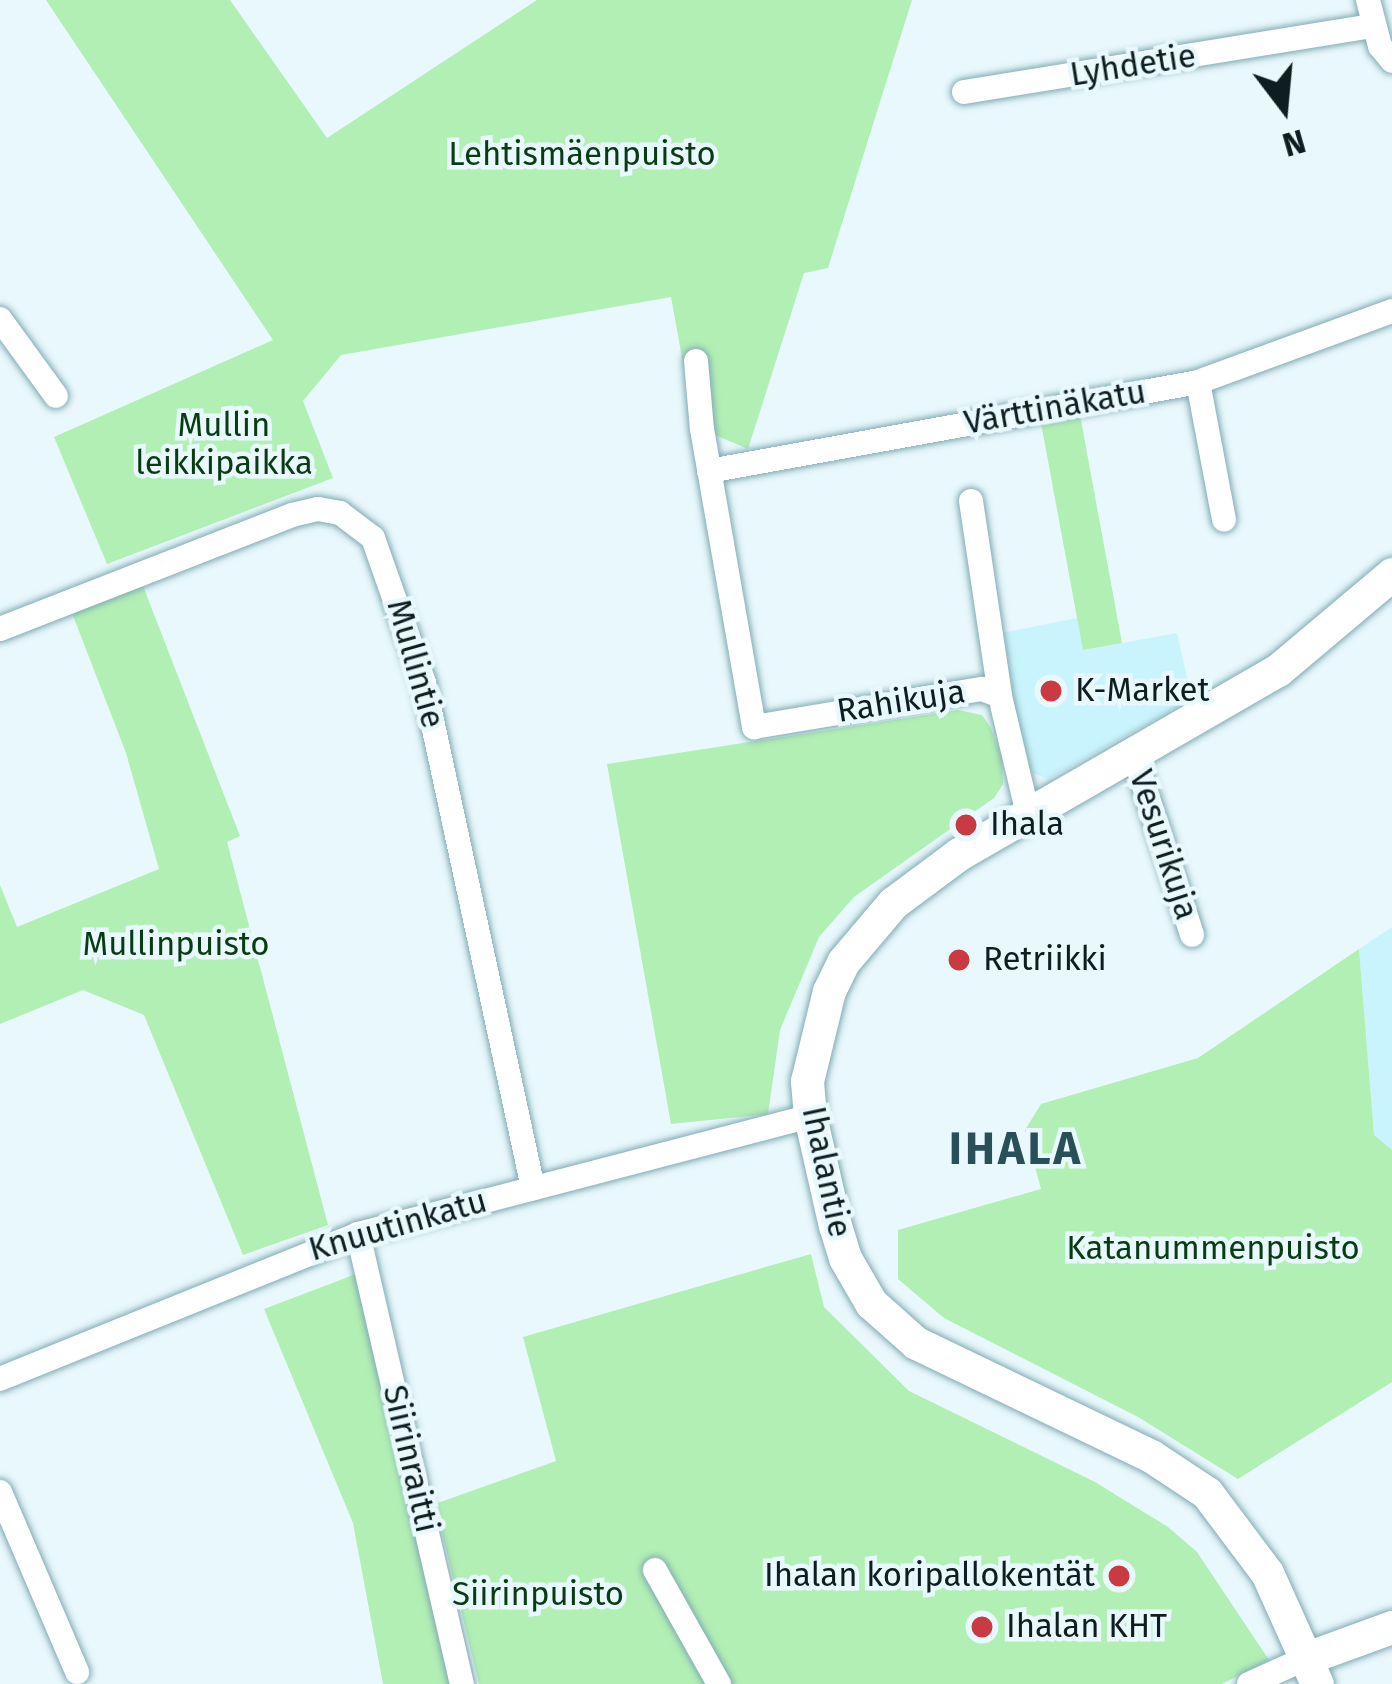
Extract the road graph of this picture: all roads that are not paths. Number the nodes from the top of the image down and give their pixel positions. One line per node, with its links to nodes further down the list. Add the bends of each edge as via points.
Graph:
1 (1368, 0): 2 (street)
2 (1373, 26): 3 (street); 4 (street, Lyhdetie)
3 (1392, 61)
4 (964, 92)
5 (1392, 311): 8 (street, Värttinäkatu)
6 (0, 320): 9 (street)
7 (696, 361): 10 (street)
8 (1198, 382): 10 (street, Värttinäkatu); 12 (street)
9 (56, 396)
10 (709, 471): 15 (street, Rahikuja, via 754,728 950,692)
11 (971, 501): 15 (street)
12 (1224, 520)
13 (1392, 574): 16 (street, Ihalantie, via 1278,670)
14 (0, 629): 20 (street, Mullintie, via 305,512 340,513 373,538 424,683)
15 (1000, 696): 17 (street, Rahikuja)
16 (1134, 755): 17 (street, Ihalantie); 18 (street, Vesurikuja)
17 (1028, 814): 19 (street, Ihalantie, via 919,882 843,962 810,1054)
18 (1192, 935)
19 (810, 1116): 20 (street, Knuutinkatu); 26 (street, Ihalantie, via 845,1258 871,1303 916,1343 1151,1456 1207,1493 1268,1573)
20 (532, 1188): 21 (street, Knuutinkatu)
21 (358, 1234): 22 (street, Knuutinkatu); 28 (street, Siirinraitti)
22 (0, 1379)
23 (0, 1492): 27 (street)
24 (655, 1570): 29 (street)
25 (1392, 1627): 26 (street)
26 (1311, 1671): 30 (street)
27 (77, 1672)
28 (461, 1684)
29 (719, 1684)
30 (1249, 1684)

